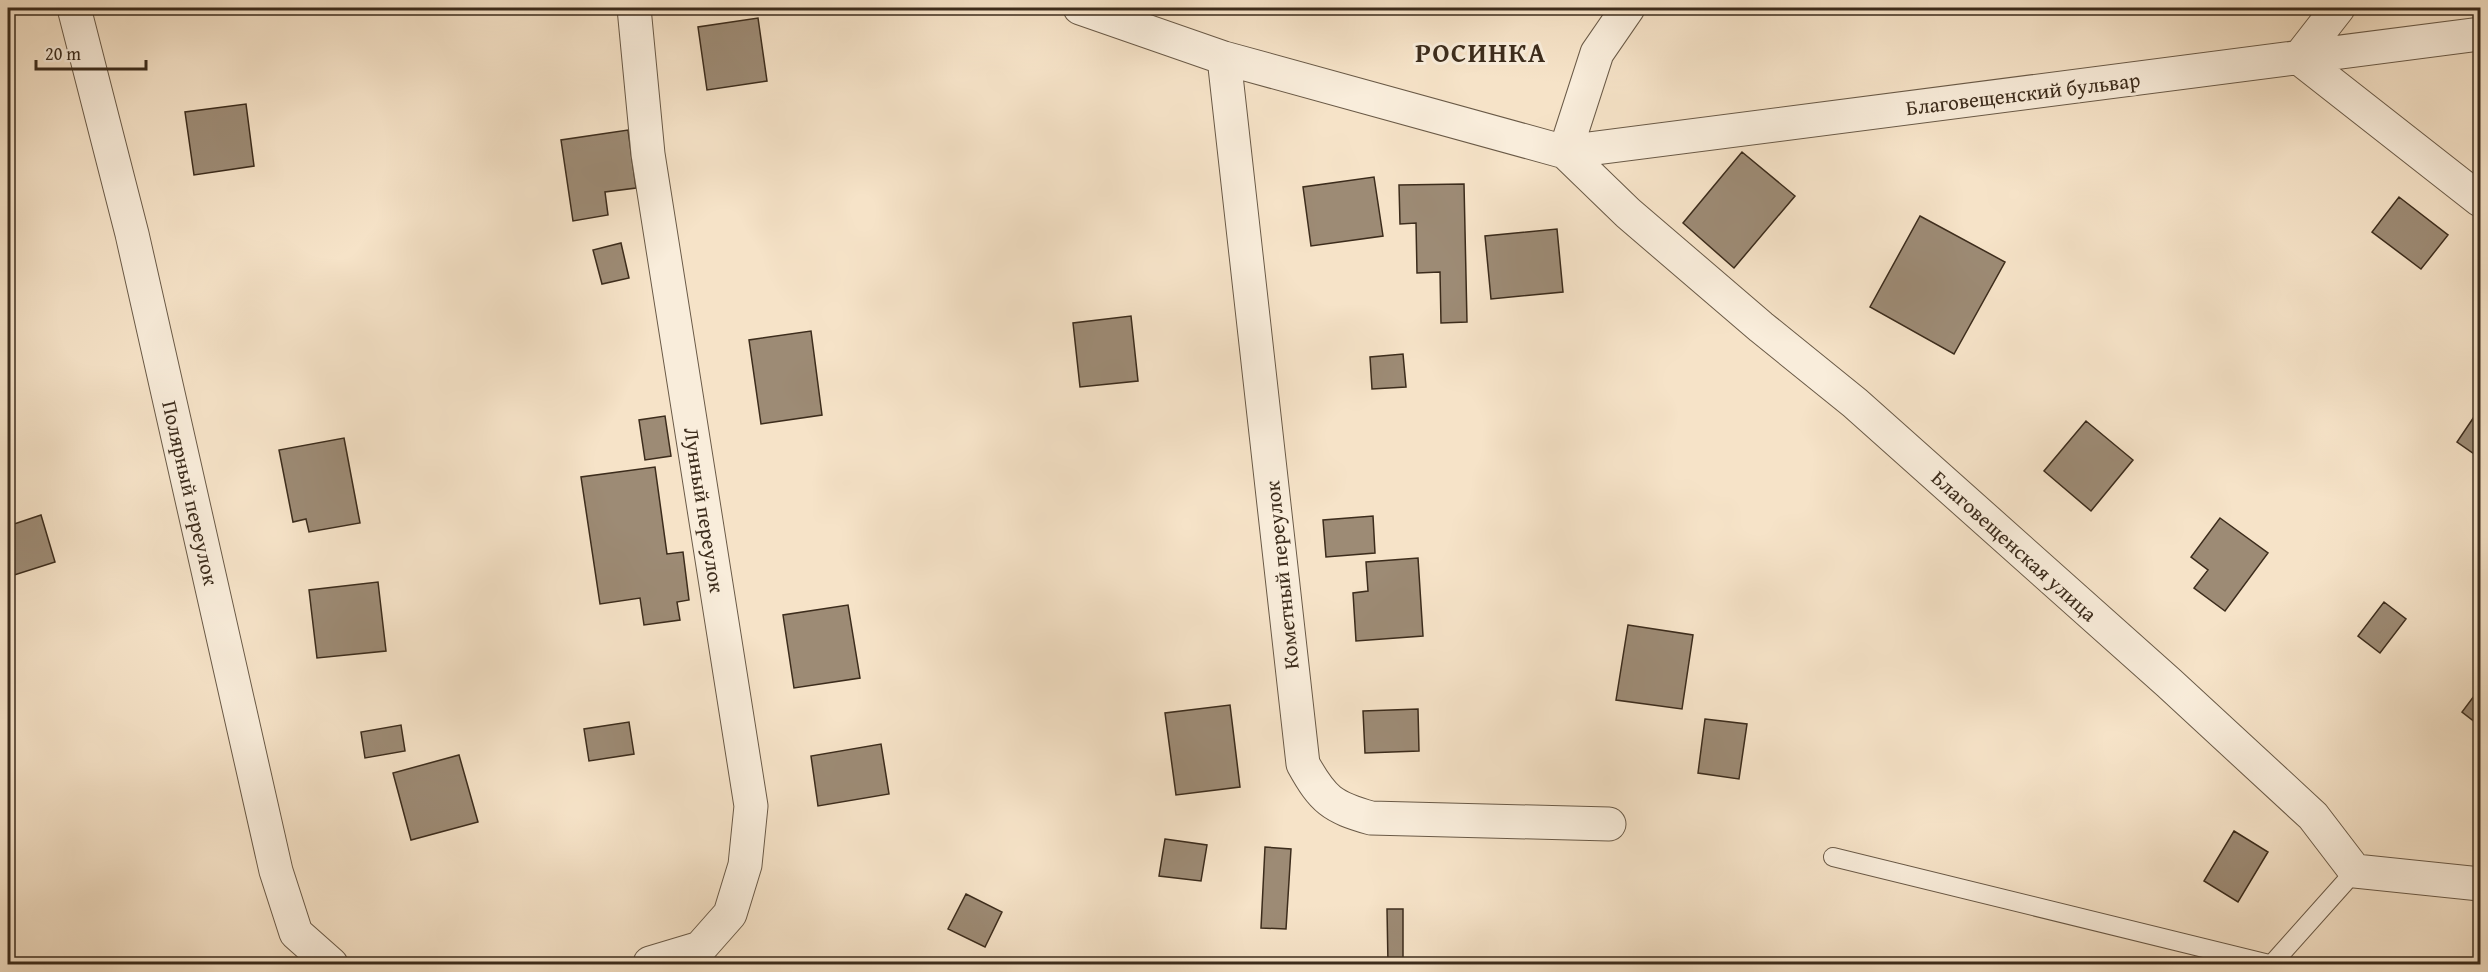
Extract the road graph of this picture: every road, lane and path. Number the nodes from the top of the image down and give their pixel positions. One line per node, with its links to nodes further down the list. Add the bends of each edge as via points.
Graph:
1 (74, 8): 15 (street, Полярный переулок, via 132,234 276,871 296,933)
2 (634, 8): 16 (street, Лунный переулок, via 648,154 751,806 745,865 730,914 700,948)
3 (1080, 8): 7 (street)
4 (1628, 8): 9 (street, via 1597,53)
5 (2338, 8): 8 (street)
6 (2481, 34): 8 (street, Благовещенский бульвар)
7 (1224, 58): 9 (street); 11 (street, Кометный переулок, via 1303,764 1317,789 1342,810 1371,818)
8 (2299, 58): 9 (street, Благовещенский бульвар); 10 (street)
9 (1565, 152): 13 (street, Благовещенская улица, via 1628,213 1855,403 2169,683 2313,816)
10 (2481, 200)
11 (1609, 824)
12 (1833, 857): 17 (lane)
13 (2355, 871): 14 (street); 17 (lane)
14 (2481, 884)
15 (331, 964)
16 (644, 964)
17 (2271, 964)

